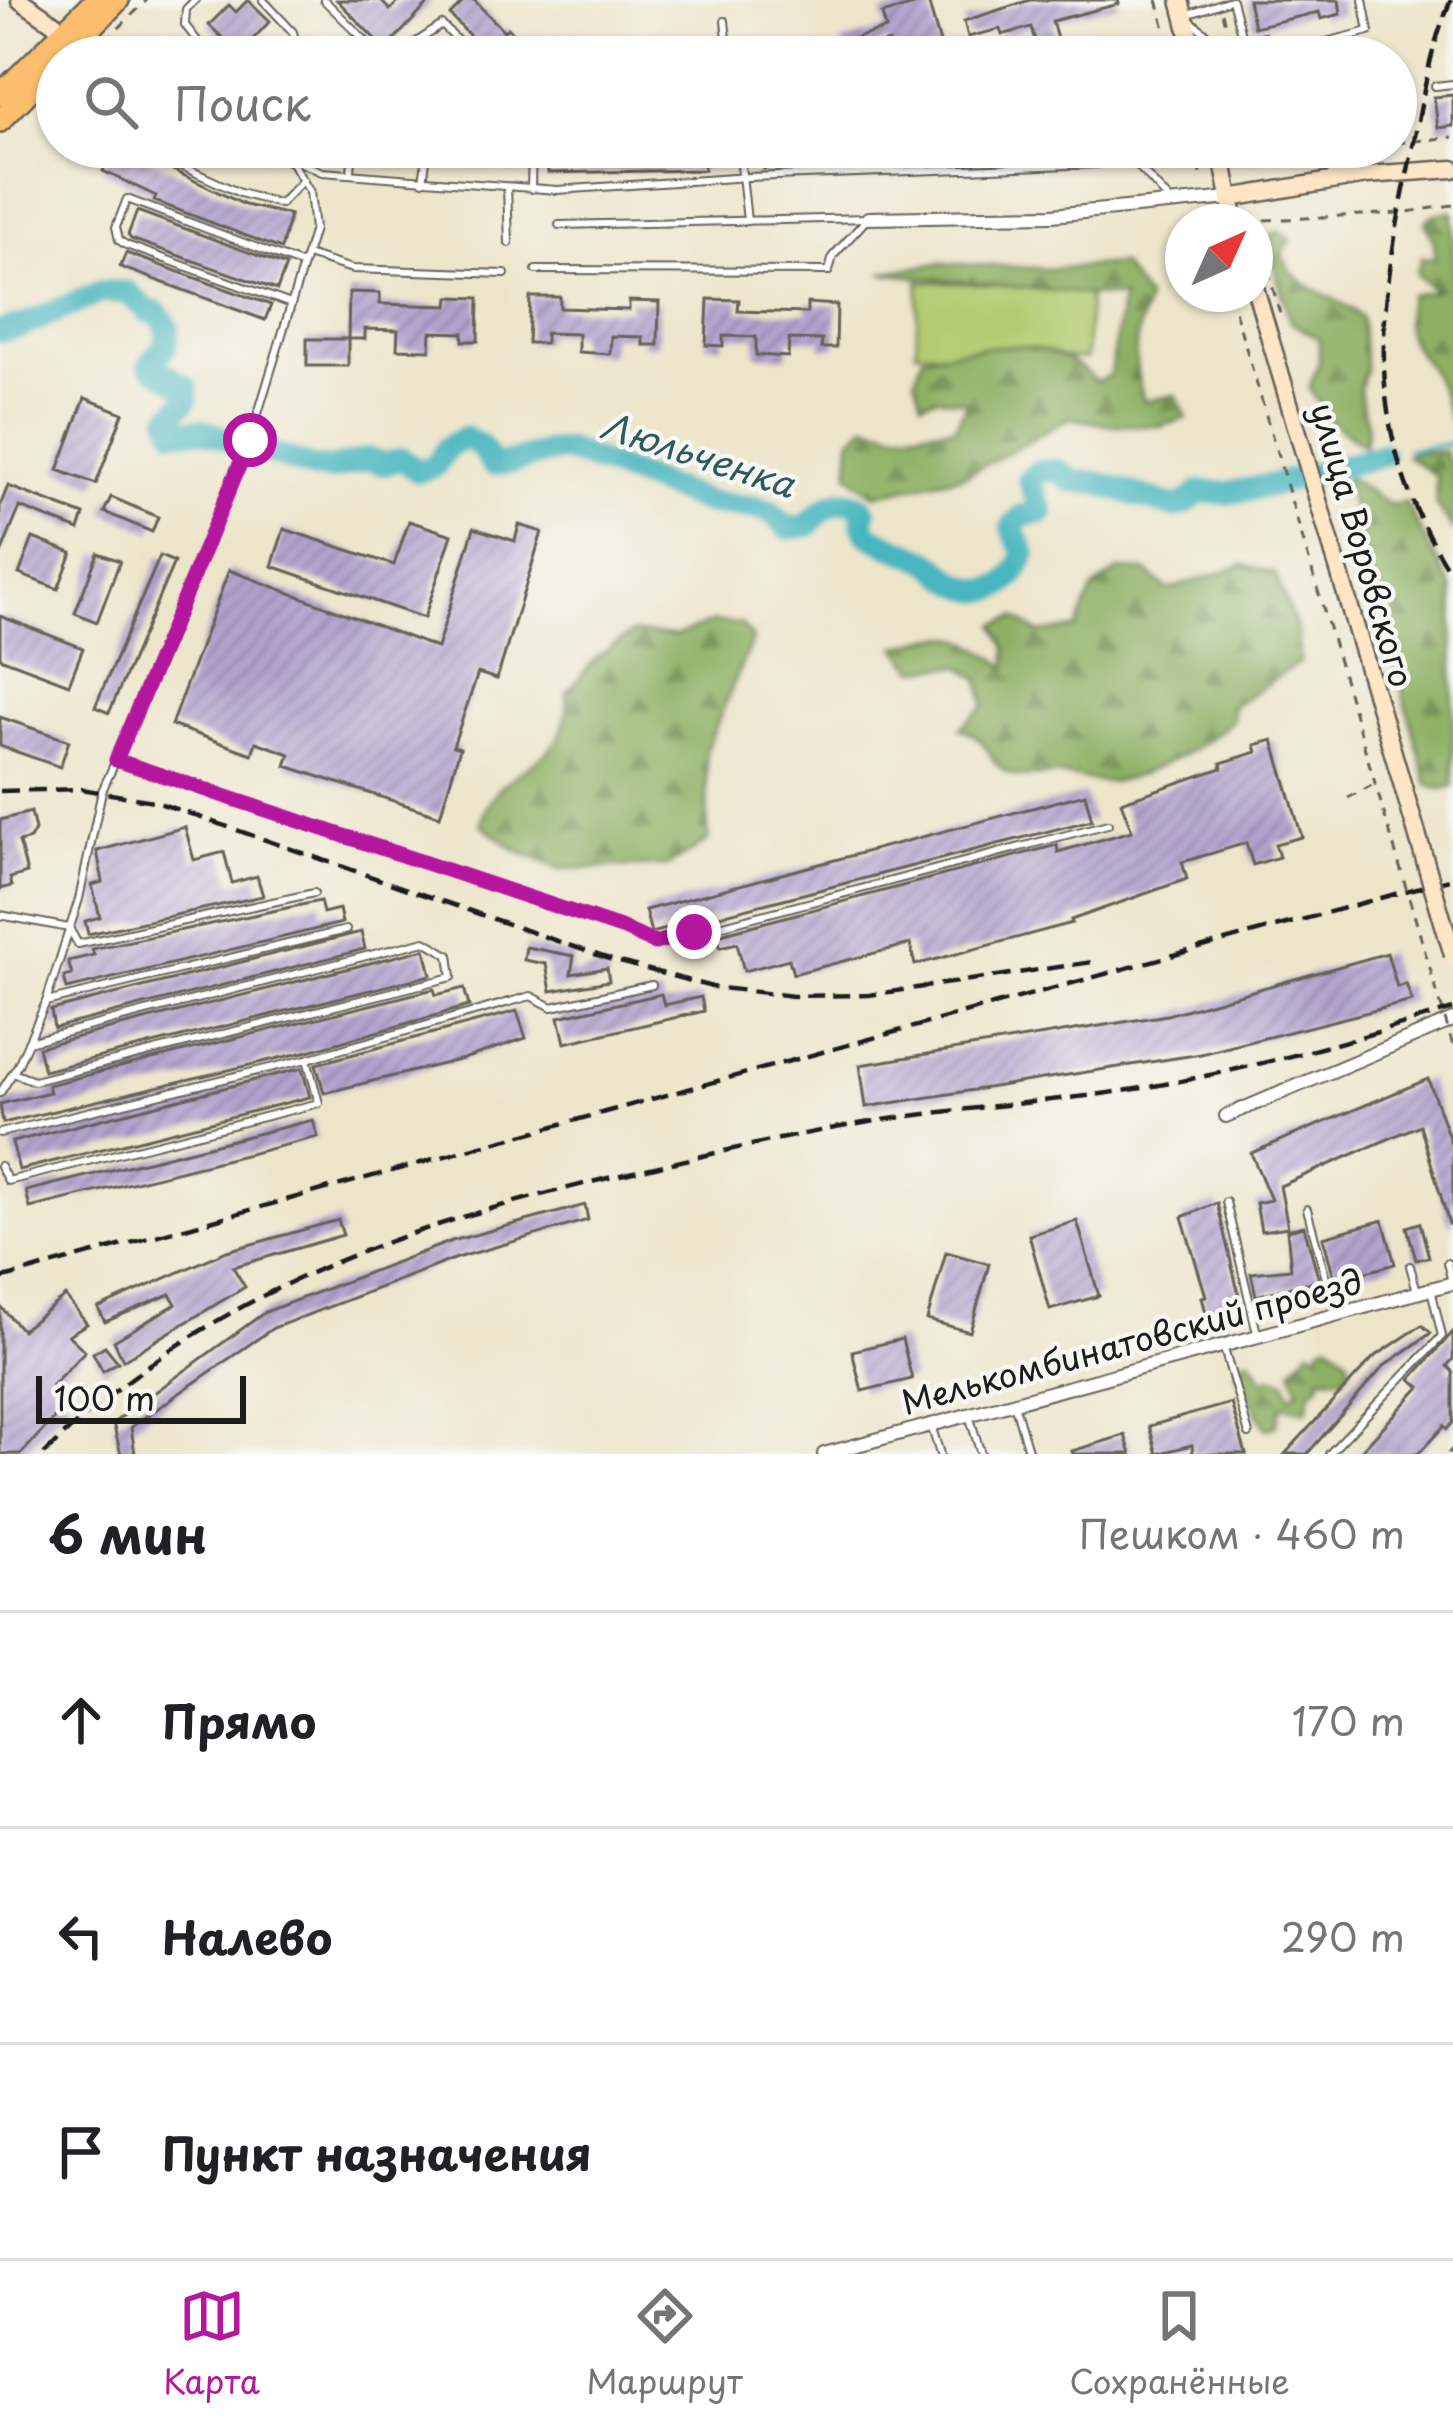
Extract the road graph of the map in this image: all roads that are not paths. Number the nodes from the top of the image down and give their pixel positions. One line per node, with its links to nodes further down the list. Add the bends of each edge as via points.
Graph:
1 (20, 0): 11 (main road)
2 (96, 0): 12 (highway)
3 (118, 0): 13 (highway)
4 (195, 0): 14 (lane, via 185,25)
5 (263, 0): 15 (lane)
6 (324, 0): 16 (lane)
7 (1231, 0): 9 (lane); 21 (lane)
8 (1363, 0): 22 (lane, via 1369,31)
9 (1182, 8): 20 (lane)
10 (724, 21): 19 (lane)
11 (54, 36)
12 (74, 36)
13 (79, 36)
14 (194, 36)
15 (293, 36)
16 (358, 36)
17 (426, 36): 18 (lane, via 442,25)
18 (453, 36)
19 (726, 36)
20 (1213, 36)
21 (1241, 36)
22 (1350, 36)
23 (36, 69): 27 (highway)
24 (36, 81): 28 (highway)
25 (1453, 84): 26 (lane)
26 (1435, 86)
27 (0, 95)
28 (0, 121)
29 (185, 168): 46 (lane, via 280,204)
30 (295, 168): 46 (lane)
31 (313, 168): 42 (lane)
32 (351, 168): 42 (lane)
33 (425, 168): 47 (lane)
34 (532, 168): 49 (lane)
35 (741, 168): 44 (lane)
36 (988, 168): 44 (lane)
37 (1140, 168): 51 (lane)
38 (1224, 168): 50 (main road)
39 (1331, 168): 45 (lane)
40 (1366, 168): 43 (lane)
41 (1453, 169): 43 (main road)
42 (351, 172): 47 (lane)
43 (1367, 175): 45 (main road)
44 (742, 177): 49 (lane); 56 (lane)
45 (1336, 179): 50 (main road)
46 (303, 180): 59 (lane, via 313,205)
47 (423, 182): 48 (lane)
48 (507, 187): 49 (lane); 58 (lane)
49 (531, 189)
50 (1230, 199): 52 (street); 53 (main road)
51 (1172, 204)
52 (1190, 204)
53 (1231, 204)
54 (1165, 207): 55 (street)
55 (868, 218): 56 (lane); 61 (lane, via 829,271)
56 (747, 221): 57 (lane)
57 (559, 225)
58 (509, 242)
59 (307, 255): 60 (lane); 62 (lane, via 352,269)
60 (303, 265): 63 (lane); 63 (lane, via 128,199 116,227 126,244)
61 (536, 270)
62 (505, 274)
63 (291, 304): 65 (lane, via 241,466)
64 (1262, 312): 71 (main road, улица Воровского, bridge)
65 (116, 760): 66 (lane, via 655,943); 69 (lane, via 101,791)
66 (1108, 824)
67 (314, 893): 69 (lane, via 78,944)
68 (0, 915): 69 (lane)
69 (70, 928): 73 (lane)
70 (346, 930): 73 (lane)
71 (1453, 956)
72 (652, 985): 76 (lane, via 552,1007 531,997)
73 (46, 1002): 75 (lane)
74 (1453, 1020): 79 (street)
75 (28, 1042): 77 (lane); 77 (lane, via 425,941 449,955 452,977 34,1081)
76 (307, 1059): 80 (lane); 81 (lane, via 319,1103 8,1181)
77 (13, 1073): 78 (lane)
78 (0, 1093)
79 (1226, 1117)
80 (0, 1133)
81 (0, 1166)
82 (1226, 1202): 89 (lane)
83 (1307, 1209): 88 (lane)
84 (1447, 1262): 86 (lane)
85 (1410, 1266): 87 (lane)
86 (1453, 1283): 87 (street, Мелькомбинатовский проезд)
87 (1424, 1291): 88 (street, Мелькомбинатовский проезд); 99 (lane, via 1442,1336)
88 (1336, 1315): 89 (street, Мелькомбинатовский проезд)
89 (1257, 1336): 90 (street, Мелькомбинатовский проезд)
90 (1223, 1346): 91 (street, Мелькомбинатовский проезд); 94 (lane)
91 (1014, 1402): 92 (street, Мелькомбинатовский проезд); 98 (lane)
92 (969, 1414): 93 (street, Мелькомбинатовский проезд); 97 (lane)
93 (931, 1425): 95 (street, Мелькомбинатовский проезд); 96 (lane)
94 (1249, 1434)
95 (824, 1454)
96 (940, 1454)
97 (982, 1454)
98 (1029, 1454)
99 (1329, 1454)

